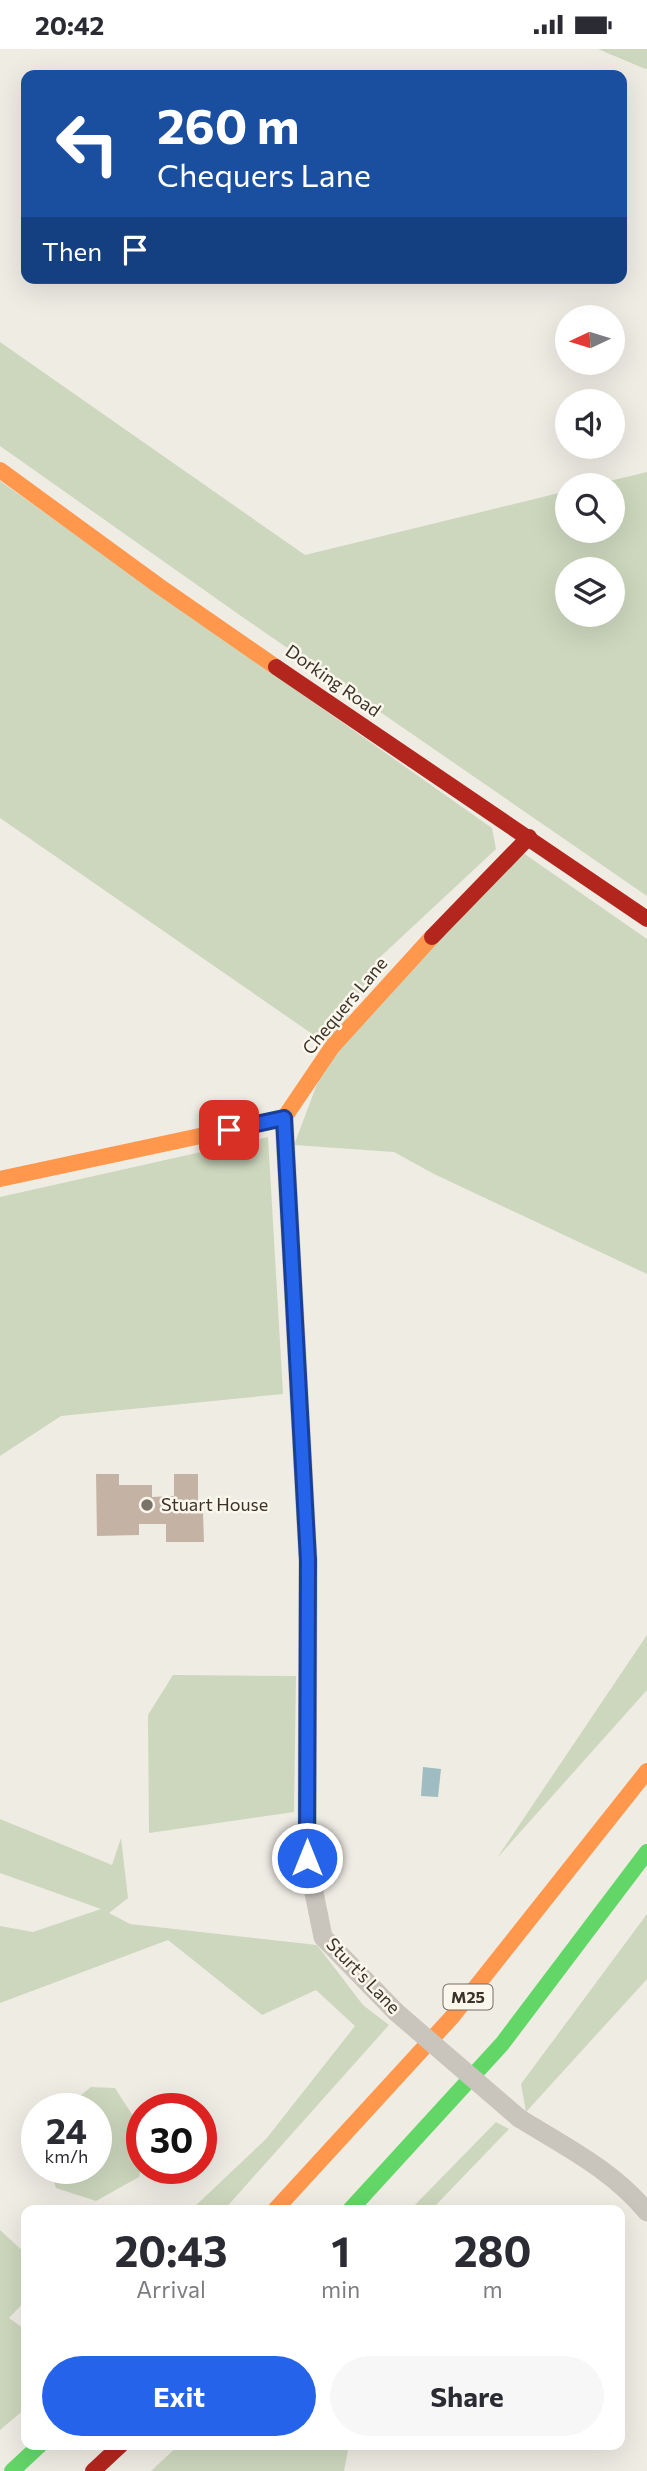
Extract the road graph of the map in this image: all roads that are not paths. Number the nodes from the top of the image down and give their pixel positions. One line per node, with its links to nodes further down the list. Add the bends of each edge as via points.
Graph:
1 (0, 470): 2 (main road, Dorking Road, via 138,570)
2 (529, 837): 3 (main road, Dorking Road); 4 (main road, Chequers Lane, via 332,1047)
3 (647, 919)
4 (284, 1118): 5 (main road); 10 (street, Sturt's Lane, bridge, via 308,1560 307,1858 323,1937 396,2012 519,2118 594,2163)
5 (0, 1179)
6 (647, 1771): 8 (main road, M25, via 452,2017)
7 (647, 1852): 9 (main road, via 502,2044)
8 (280, 2205)
9 (355, 2205)
10 (647, 2212)
11 (35, 2450): 13 (main road)
12 (116, 2450): 14 (main road)
13 (12, 2471)
14 (93, 2471)

